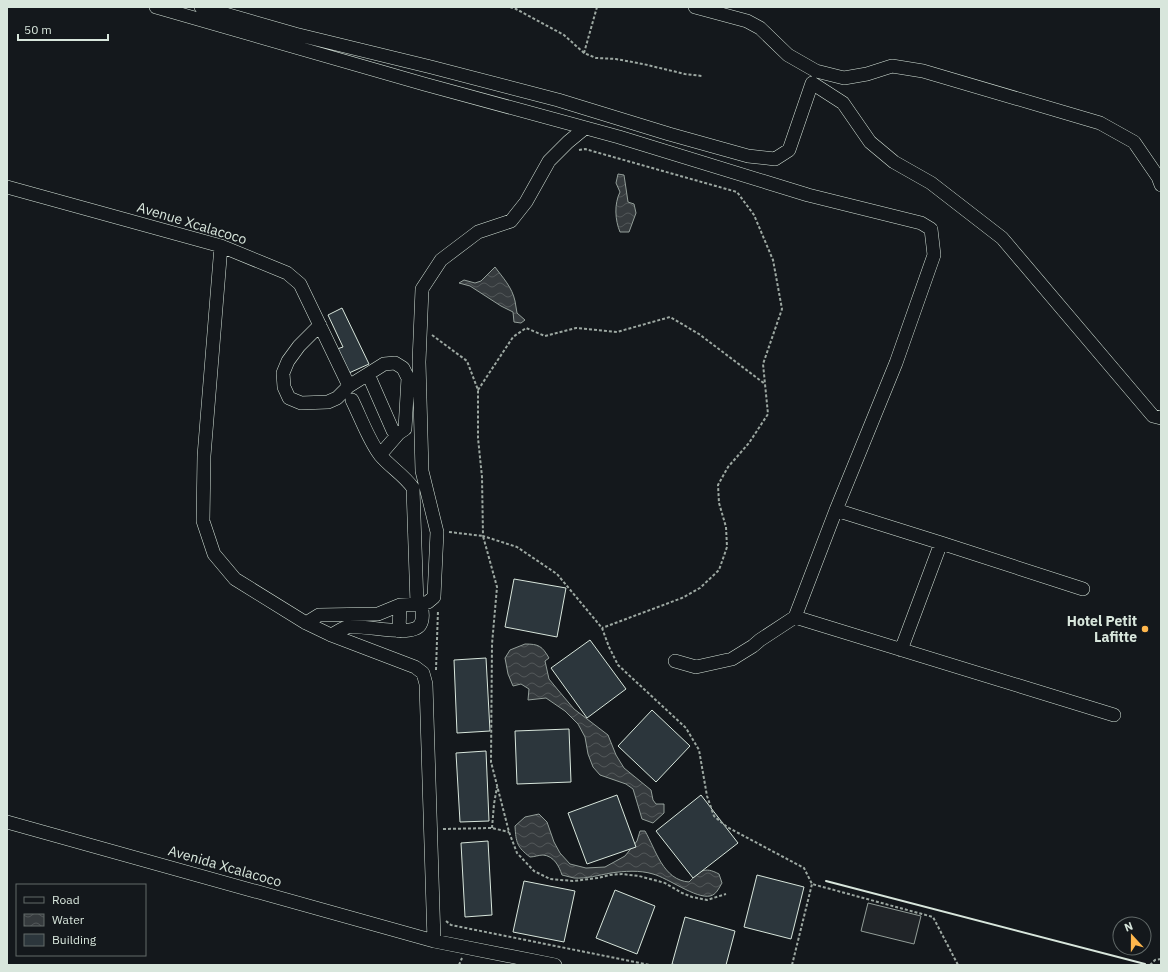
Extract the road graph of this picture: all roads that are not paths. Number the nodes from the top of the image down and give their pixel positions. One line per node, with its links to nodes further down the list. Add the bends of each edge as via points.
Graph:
1 (156, 7): 5 (street)
2 (201, 7): 4 (street, via 296,34 558,100 748,156 776,159 789,150)
3 (695, 7): 4 (street, via 747,21 760,28)
4 (814, 77): 6 (street, via 844,78 892,66 923,71 1100,123 1134,142); 13 (street, via 844,103 870,142 894,162 931,183 1002,238 1154,416)
5 (585, 128): 16 (street, via 808,195 921,223 931,229 934,255 896,363); 19 (street, via 549,161 526,202 511,221 478,232 441,260 422,289 419,362 422,470 437,532 434,597)
6 (1161, 185)
7 (7, 187): 8 (street, Avenue Xcalacoco)
8 (221, 246): 9 (street, Avenue Xcalacoco, via 287,273 300,284); 22 (street, via 204,456 203,521 214,554 235,579)
9 (320, 325): 11 (street, Avenue Xcalacoco); 11 (street, via 288,361 283,373 284,387 289,398 301,403 328,402 337,398)
10 (368, 374): 11 (street); 14 (street, via 393,431); 14 (street, via 384,364 395,363 403,368 408,378 405,429)
11 (349, 386)
12 (352, 400): 15 (street)
13 (1161, 418)
14 (399, 433): 15 (street)
15 (380, 455): 19 (street, via 408,480 413,488)
16 (836, 510): 17 (street); 21 (street)
17 (941, 543): 18 (street); 25 (street)
18 (1083, 589)
19 (419, 604): 20 (street); 23 (street, via 422,619 420,626 414,630)
20 (400, 605): 22 (street, via 378,614 319,615); 23 (street)
21 (795, 617): 25 (street); 26 (street, via 732,659 696,667)
22 (306, 622): 24 (street)
23 (399, 631): 24 (street, via 347,627)
24 (331, 635): 29 (street, via 415,667 423,673 426,684)
25 (901, 650): 27 (street)
26 (675, 661)
27 (1114, 715)
28 (7, 822): 29 (street, Avenida Xcalacoco)
29 (434, 941): 30 (street, Avenida Xcalacoco)
30 (555, 965)

